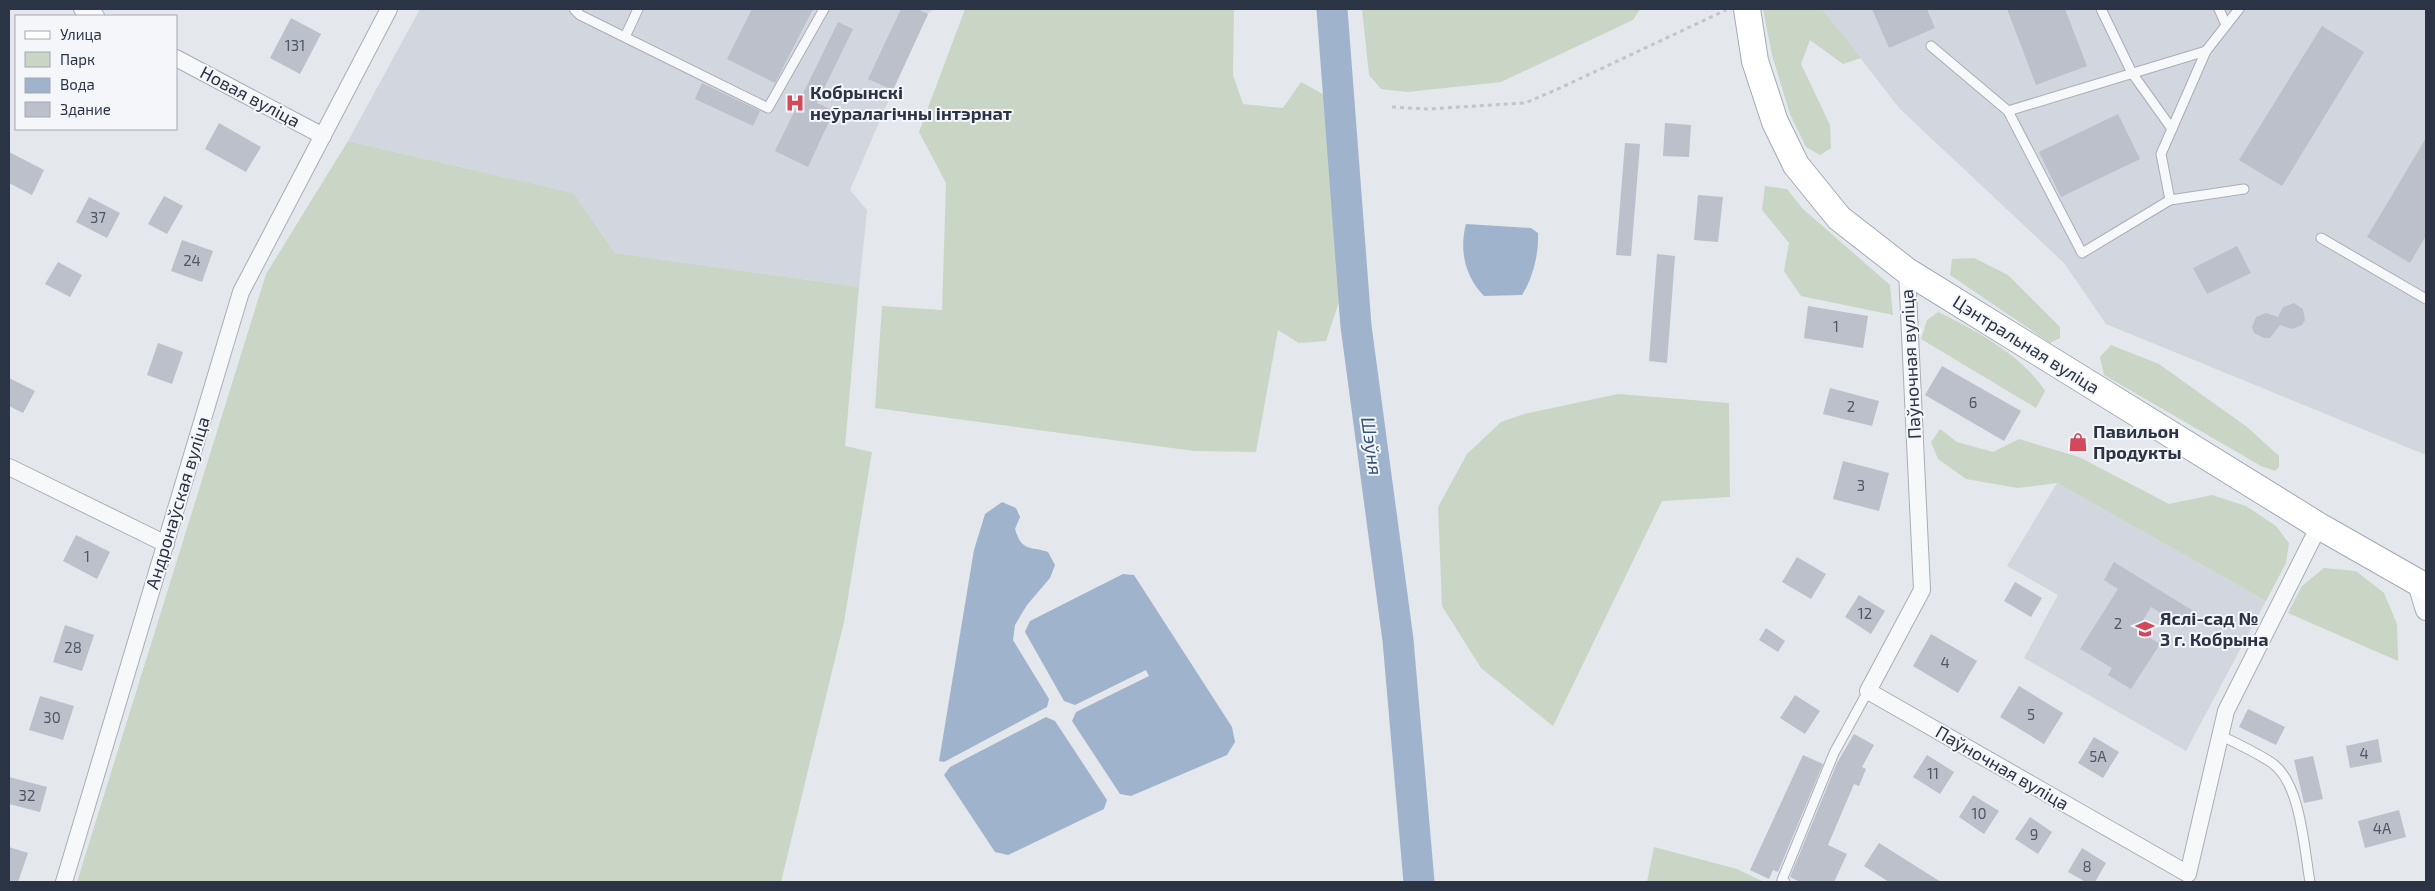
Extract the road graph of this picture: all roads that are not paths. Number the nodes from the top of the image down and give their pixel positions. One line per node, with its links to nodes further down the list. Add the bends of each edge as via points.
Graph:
1 (82, 9): 10 (street)
2 (389, 9): 19 (street)
3 (574, 9): 12 (lane)
4 (638, 9): 12 (lane)
5 (824, 9): 12 (lane, via 768,108)
6 (1747, 9): 23 (main road, Цэнтральная вуліца, via 1755,61 1775,122 1796,165 1839,218)
7 (2101, 9): 16 (lane)
8 (2218, 9): 11 (lane)
9 (2239, 9): 11 (lane)
10 (94, 15)
11 (2226, 26): 14 (lane)
12 (624, 37)
13 (1931, 46): 17 (lane)
14 (2206, 51): 16 (lane); 18 (lane)
15 (178, 59): 19 (street, Новая вуліца)
16 (2132, 73): 17 (lane); 18 (lane)
17 (2008, 110): 21 (lane, via 2082,253)
18 (2172, 129): 21 (lane, via 2161,154)
19 (324, 136): 27 (street, Андронаўская вуліца, via 241,292)
20 (2244, 189): 21 (lane)
21 (2170, 200)
22 (2321, 238): 24 (lane)
23 (1907, 271): 26 (main road, Цэнтральная вуліца); 30 (street, Паўночная вуліца, via 1922,590)
24 (2426, 299)
25 (9, 467): 27 (street)
26 (2319, 526): 28 (main road, Цэнтральная вуліца); 31 (street, Паўночная вуліца, via 2226,712)
27 (166, 544): 32 (street, Андронаўская вуліца)
28 (2422, 586): 29 (street, Цэнтральная вуліца)
29 (2426, 610)
30 (1868, 691): 31 (street, Паўночная вуліца, via 2188,874); 33 (lane, via 1834,753 1782,880)
31 (2220, 736): 34 (lane, via 2273,764 2288,780 2298,813)
32 (64, 882)
33 (1785, 882)
34 (2310, 882)

